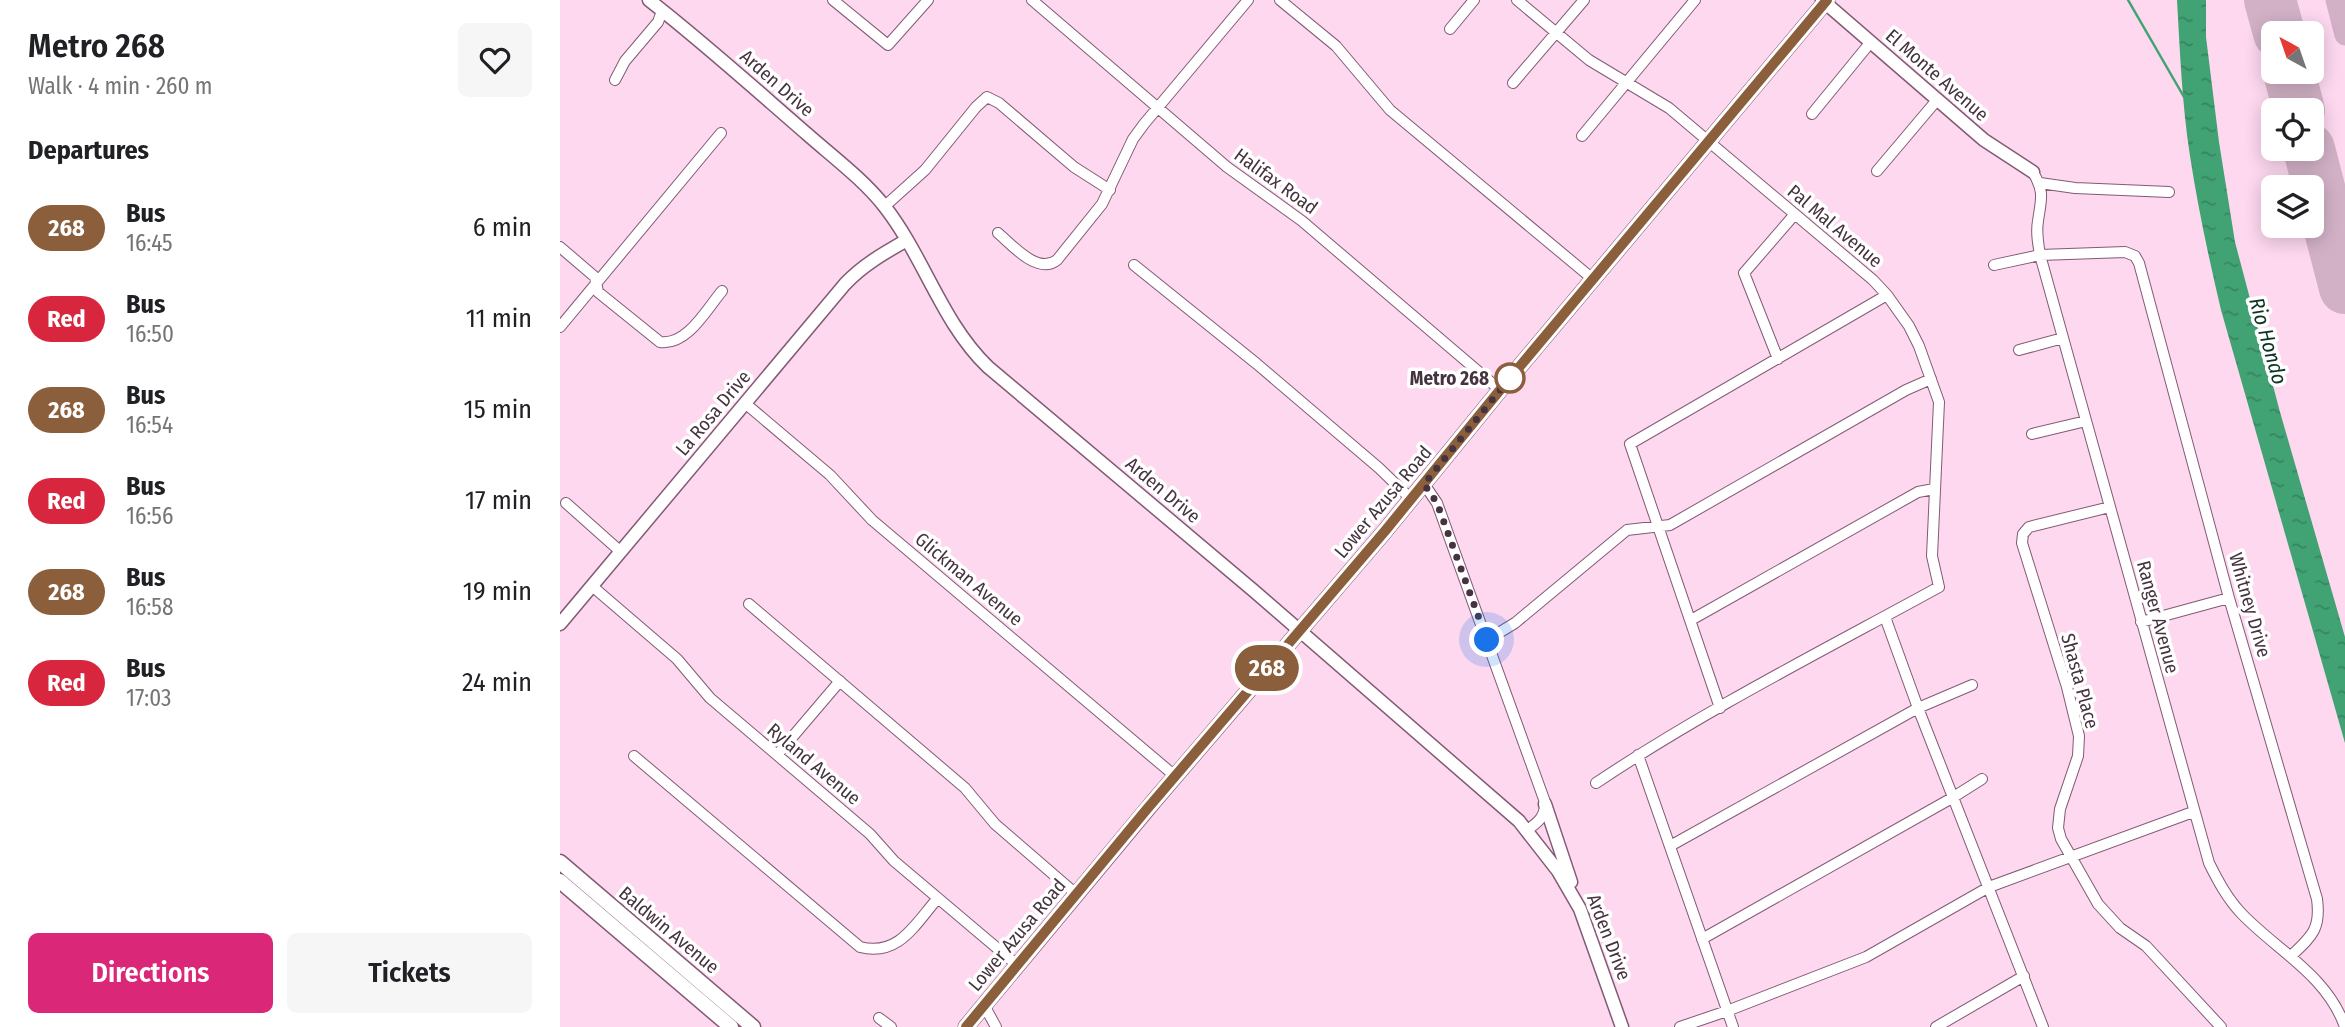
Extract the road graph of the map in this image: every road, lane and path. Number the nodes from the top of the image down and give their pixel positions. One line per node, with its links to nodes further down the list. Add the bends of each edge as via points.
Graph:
1 (649, 0): 12 (street, Arden Drive)
2 (834, 0): 3 (street, via 888,45)
3 (928, 0)
4 (1032, 0): 20 (street, Halifax Road)
5 (1248, 0): 20 (street)
6 (1280, 0): 37 (street, via 1336,46 1390,110)
7 (1474, 0): 13 (street)
8 (1517, 0): 14 (street, Pal Mal Avenue)
9 (1584, 0): 14 (street)
10 (1695, 0): 17 (street)
11 (1825, 1): 15 (street, El Monte Avenue); 24 (main road, Lower Azusa Road)
12 (664, 5): 16 (street, via 658,22); 29 (street, Arden Drive)
13 (1450, 29)
14 (1556, 34): 17 (street, Pal Mal Avenue); 18 (street)
15 (1870, 43): 19 (street, El Monte Avenue); 21 (street)
16 (615, 80)
17 (1626, 82): 23 (street); 24 (street, Pal Mal Avenue, via 1669,108)
18 (1513, 83)
19 (1937, 100): 25 (street); 26 (street, El Monte Avenue)
20 (1157, 108): 27 (street, via 1133,139); 46 (street, Halifax Road, via 1227,167 1303,221)
21 (1812, 114)
22 (721, 132): 38 (street)
23 (1582, 136)
24 (1710, 142): 30 (street, Pal Mal Avenue); 37 (main road, Lower Azusa Road)
25 (1877, 171)
26 (2036, 178): 28 (street, El Monte Avenue, via 2076,188); 34 (street, Ranger Avenue, via 2043,194 2037,235)
27 (1110, 190): 29 (street, via 1074,167 988,97 925,170); 31 (street, via 1050,265 1031,260)
28 (2169, 192)
29 (885, 206): 32 (street, Arden Drive)
30 (1795, 214): 40 (street, Pal Mal Avenue); 44 (street, via 1744,273)
31 (998, 233)
32 (907, 240): 47 (street, La Rosa Drive, via 858,271); 64 (street, Arden Drive, via 963,339 981,360)
33 (560, 247): 38 (street, via 595,277)
34 (2040, 255): 36 (street); 42 (street, Ranger Avenue); 58 (street, Whitney Drive, via 2125,252 2136,256)
35 (1134, 265): 52 (street)
36 (1994, 265)
37 (1594, 280): 46 (main road, Lower Azusa Road)
38 (597, 284): 39 (street, via 598,292 652,338 668,343 679,340); 41 (street)
39 (722, 291)
40 (1887, 295): 44 (street); 45 (street, Pal Mal Avenue, via 1909,326)
41 (560, 327)
42 (2063, 338): 43 (street); 48 (street, Ranger Avenue)
43 (2019, 350)
44 (1778, 359): 55 (street, via 1630,444)
45 (1931, 379): 51 (street, Pal Mal Avenue, via 1939,402); 55 (street, via 1670,525)
46 (1500, 390): 50 (main road, Lower Azusa Road)
47 (746, 404): 56 (street, La Rosa Drive); 73 (street, Glickman Avenue, via 830,475 872,520)
48 (2086, 421): 49 (street); 54 (street, Ranger Avenue)
49 (2032, 435)
50 (1424, 484): 52 (main road, Lower Azusa Road); 65 (street, via 1437,503)
51 (1934, 489): 60 (street, Pal Mal Avenue, via 1932,556 1939,587); 61 (street, via 1918,492)
52 (1411, 499): 64 (main road, Lower Azusa Road)
53 (566, 503): 56 (street)
54 (2110, 507): 62 (street, Ranger Avenue); 81 (street, Shasta Place, via 2029,527 2022,542 2079,736 2078,757 2058,828)
55 (1658, 526): 61 (street); 65 (street, via 1627,530 1515,623)
56 (621, 552): 57 (street, La Rosa Drive)
57 (593, 586): 63 (street, La Rosa Drive); 71 (street, Ryland Avenue)
58 (2230, 598): 62 (street); 90 (street, Whitney Drive, via 2317,899 2317,927)
59 (749, 604): 66 (street)
60 (1885, 617): 68 (street); 69 (street)
61 (1691, 620): 68 (street)
62 (2141, 622): 78 (street, Ranger Avenue)
63 (560, 624)
64 (1298, 632): 73 (main road, Lower Azusa Road); 79 (street, Arden Drive)
65 (1487, 640): 77 (street)
66 (840, 681): 71 (street); 85 (street, via 965,788 995,824)
67 (1972, 685): 69 (street)
68 (1720, 708): 72 (street)
69 (1918, 708): 76 (street); 80 (street)
70 (634, 755): 86 (street, via 860,947 886,949 899,942)
71 (777, 755): 86 (street, Ryland Avenue)
72 (1638, 755): 75 (street); 80 (street)
73 (1175, 776): 85 (main road, Lower Azusa Road)
74 (1982, 779): 76 (street)
75 (1596, 783)
76 (1952, 798): 84 (street); 88 (street)
77 (1545, 804): 79 (street, via 1542,819); 87 (street)
78 (2193, 812): 81 (street); 90 (street, Ranger Avenue, via 2209,863 2228,898)
79 (1526, 831): 87 (street, Arden Drive, via 1558,871)
80 (1670, 846): 88 (street)
81 (2070, 856): 84 (street); 106 (street, Shasta Place, via 2098,904 2120,928 2146,946)
82 (560, 862): 89 (main road, Baldwin Avenue)
83 (560, 881): 89 (main road, Baldwin Avenue)
84 (1989, 887): 92 (street); 94 (street, via 1866,957)
85 (1076, 894): 91 (main road, Lower Azusa Road)
86 (938, 898): 91 (street, Ryland Avenue)
87 (1580, 909): 101 (street, Arden Drive)
88 (1702, 939): 94 (street)
89 (656, 953): 96 (main road, Baldwin Avenue); 97 (main road, Baldwin Avenue)
90 (2291, 956): 107 (street, Ranger Avenue, via 2331,1000)
91 (1017, 965): 93 (main road, Lower Azusa Road)
92 (2024, 976): 104 (street); 105 (street)
93 (985, 1004): 99 (main road, Lower Azusa Road); 100 (street)
94 (1727, 1011): 102 (street); 103 (street)
95 (879, 1018): 98 (street)
96 (731, 1027)
97 (754, 1027)
98 (891, 1027)
99 (966, 1027)
100 (996, 1027)
101 (1622, 1027)
102 (1680, 1027)
103 (1734, 1027)
104 (1936, 1027)
105 (2043, 1027)
106 (2221, 1027)
107 (2345, 1027)

